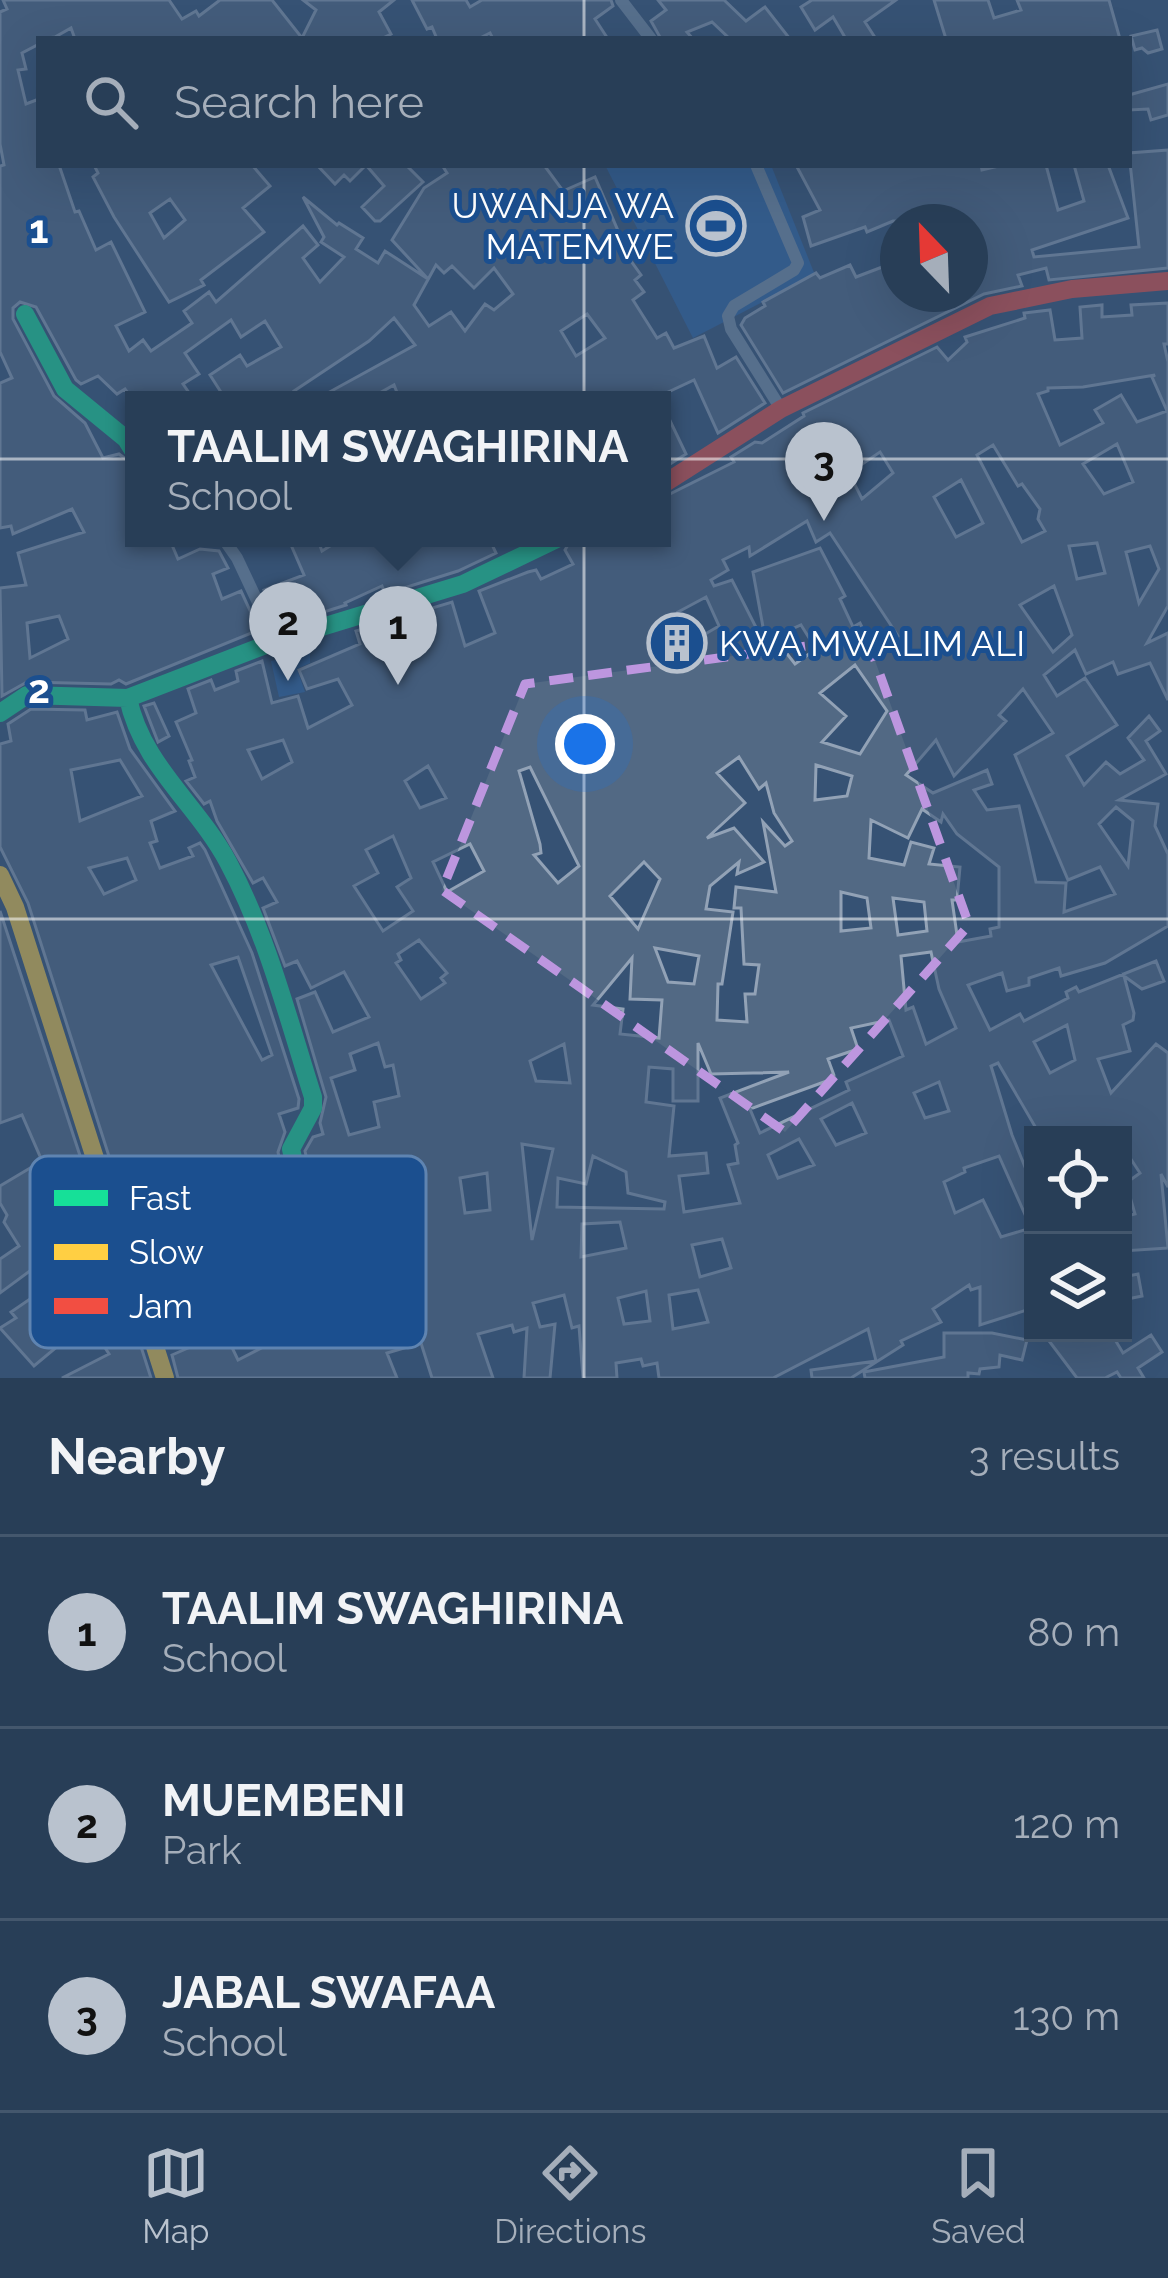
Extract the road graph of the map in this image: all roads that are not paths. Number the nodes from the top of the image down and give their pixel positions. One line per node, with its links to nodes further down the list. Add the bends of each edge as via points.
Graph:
1 (621, 0): 2 (street)
2 (649, 36)
3 (757, 168): 6 (street, via 799,263 728,316)
4 (1168, 281): 6 (street, via 990,306)
5 (25, 314): 7 (street, via 65,389)
6 (781, 409): 8 (street)
7 (125, 439)
8 (671, 479)
9 (228, 547): 11 (street)
10 (540, 547): 11 (street, via 463,584)
11 (276, 641): 12 (street)
12 (128, 698): 13 (street, via 26,695); 16 (street, via 146,747 229,864 278,985 314,1108)
13 (0, 713)
14 (0, 875): 15 (street)
15 (94, 1156)
16 (293, 1156)
17 (155, 1348): 18 (street)
18 (165, 1378)

